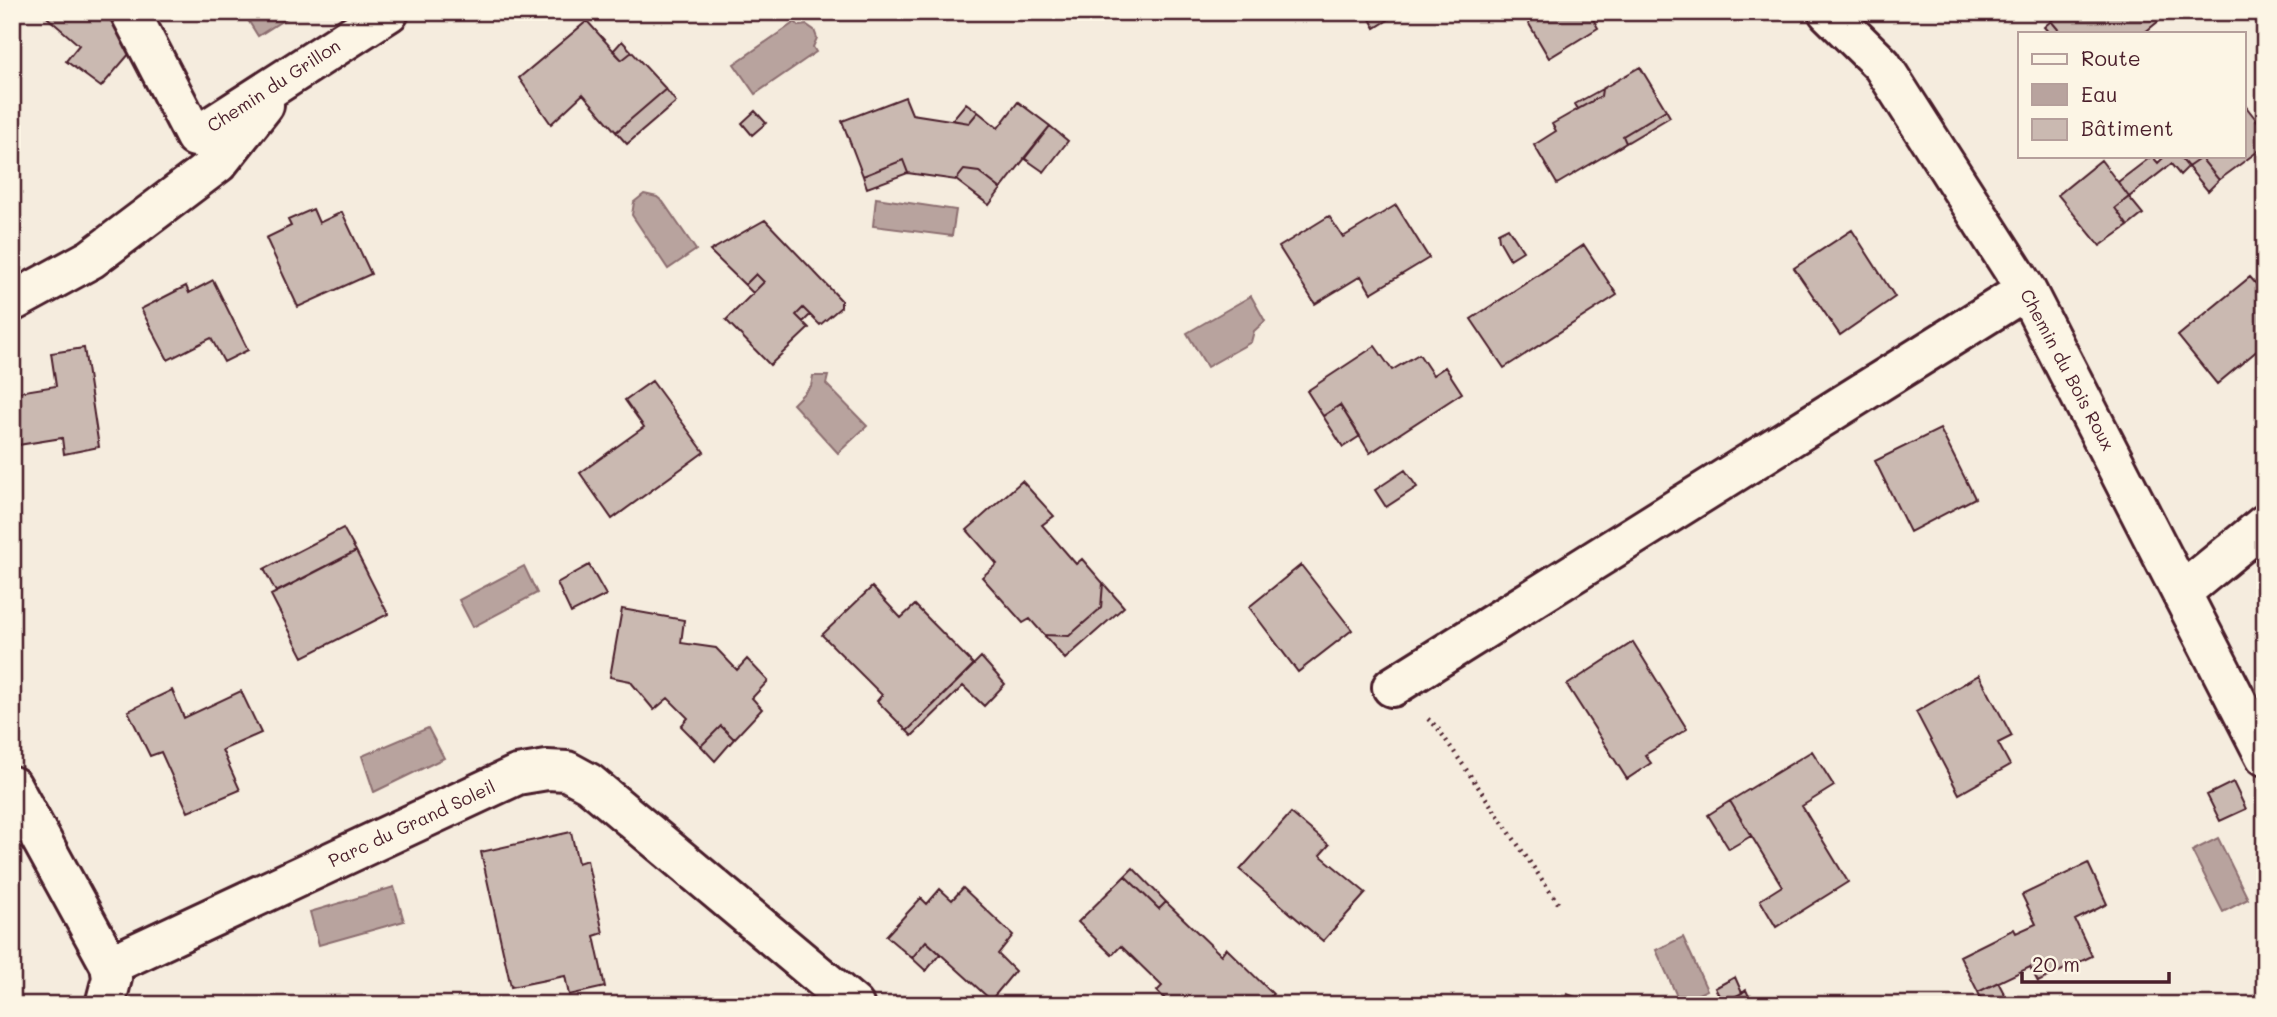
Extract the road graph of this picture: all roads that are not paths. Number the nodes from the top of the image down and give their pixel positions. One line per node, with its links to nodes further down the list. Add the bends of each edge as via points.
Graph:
1 (130, 12): 4 (street, Chemin du Grillon, via 195,136)
2 (389, 12): 4 (street, Chemin du Grillon)
3 (1828, 12): 5 (street, Chemin du Bois Roux, via 1882,65)
4 (283, 80): 6 (street, via 218,163 91,259)
5 (2026, 290): 8 (street, Chemin du Bois Roux); 9 (street)
6 (12, 302)
7 (2265, 524): 8 (street)
8 (2182, 592): 10 (street, Chemin du Bois Roux)
9 (1392, 687)
10 (2265, 756)
11 (12, 786): 12 (street)
12 (110, 965): 13 (street, via 112,978); 14 (street, Parc du Grand Soleil, via 517,775 567,771 589,783)
13 (105, 1005)
14 (854, 1005)

